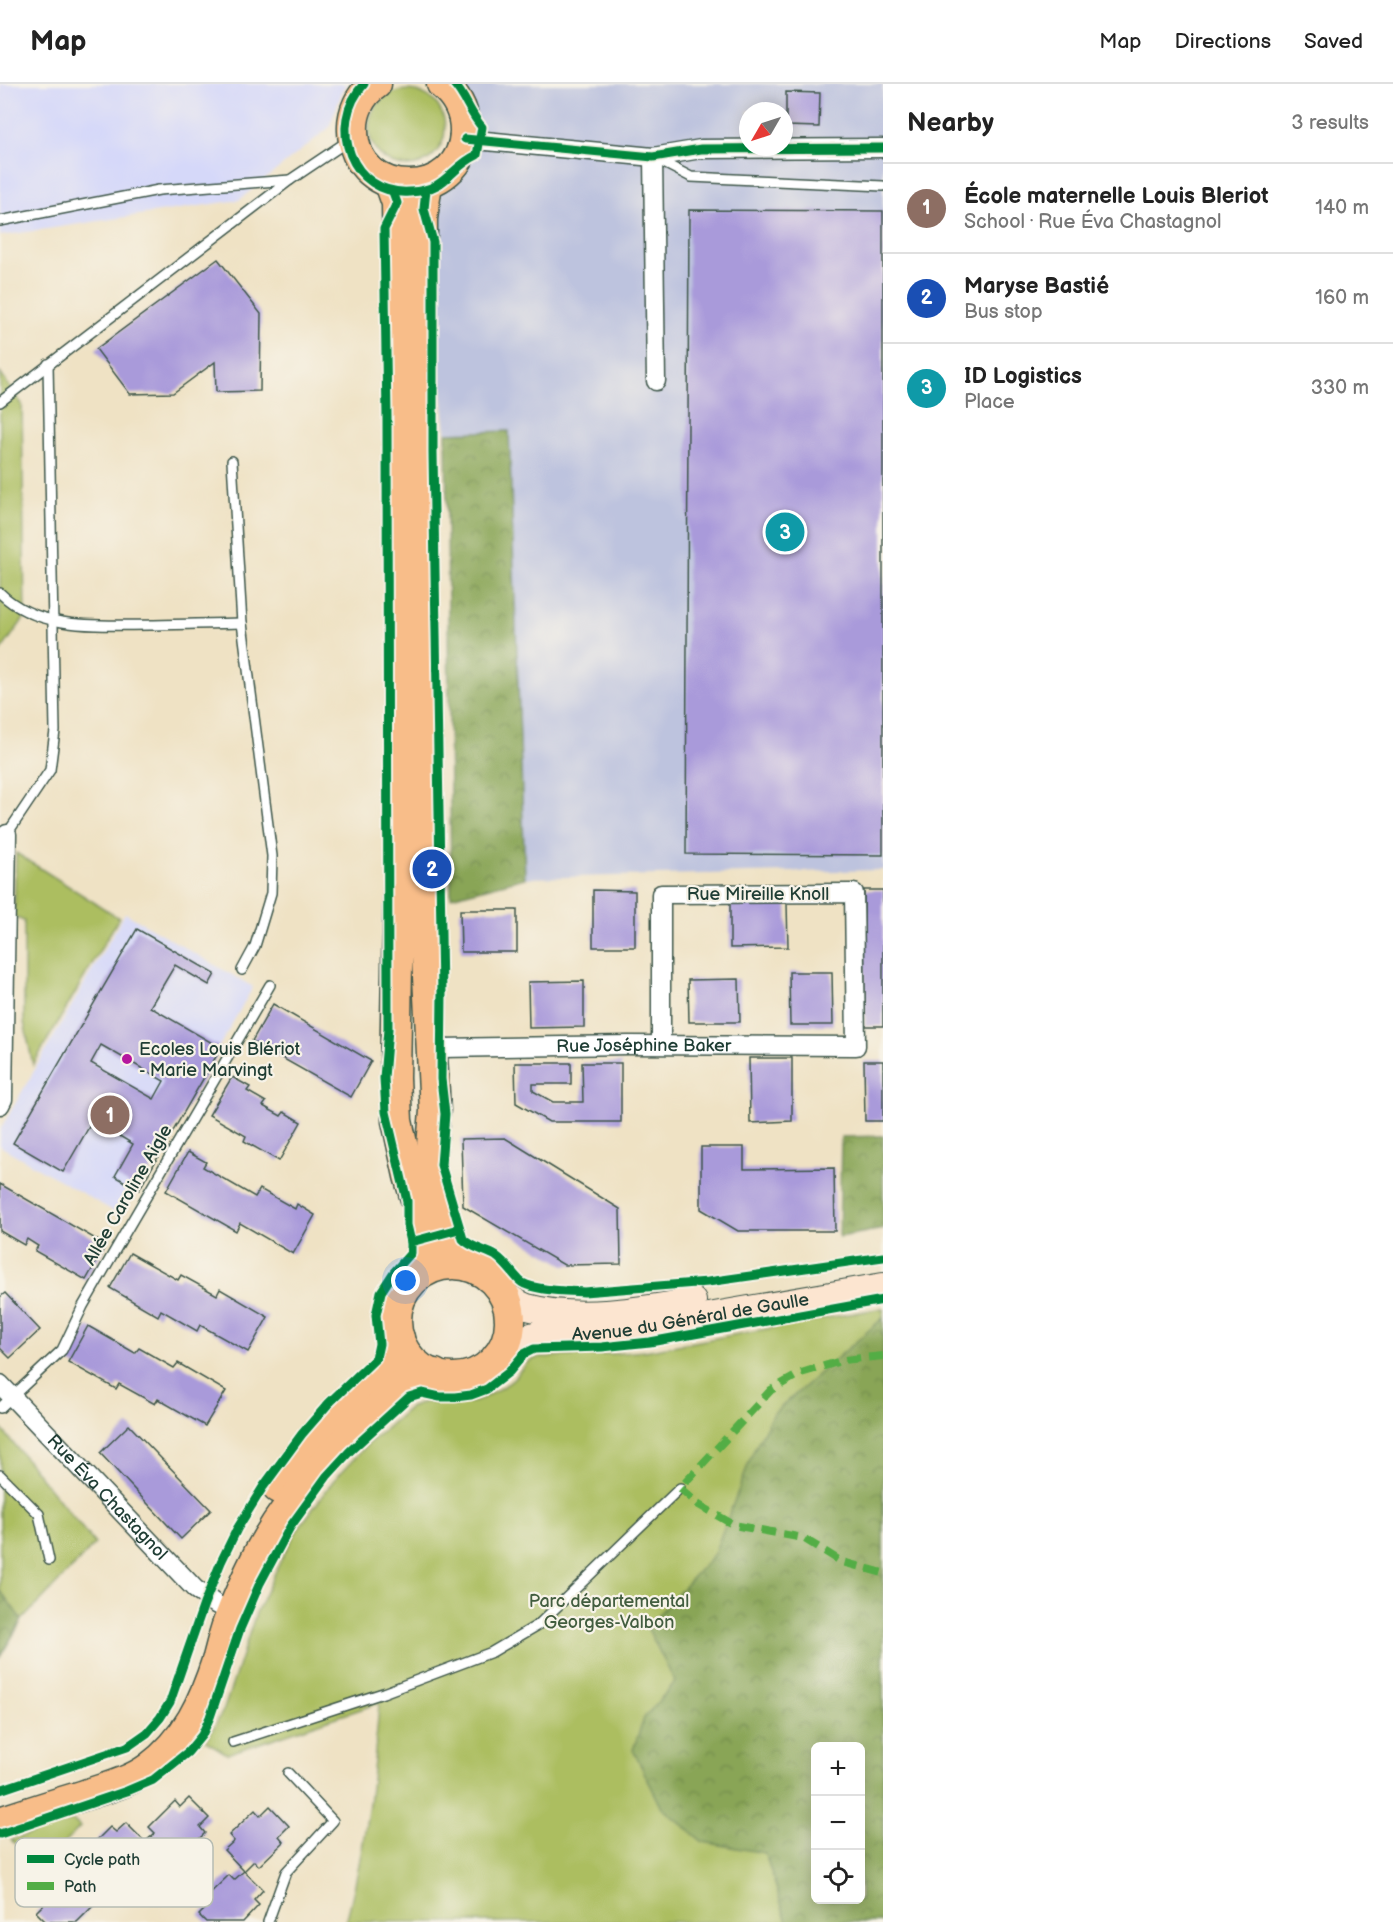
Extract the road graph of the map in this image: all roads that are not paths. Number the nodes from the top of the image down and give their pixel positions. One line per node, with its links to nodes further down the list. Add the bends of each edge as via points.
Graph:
1 (376, 84): 3 (main road, via 356,109)
2 (442, 84): 4 (main road, via 460,106)
3 (353, 138): 7 (lane); 8 (main road, via 362,162)
4 (465, 139): 6 (street); 9 (main road, via 455,162)
5 (883, 148): 6 (street, via 700,149)
6 (653, 157): 10 (lane, via 691,177); 13 (street)
7 (290, 180): 11 (lane, via 159,190); 12 (lane)
8 (390, 183): 9 (main road); 28 (main road, via 397,203 401,484 395,1078 397,1121 425,1230)
9 (427, 183): 23 (main road, via 422,219 422,861)
10 (883, 186)
11 (0, 221)
12 (48, 363): 14 (lane); 17 (lane)
13 (656, 381)
14 (0, 402)
15 (232, 461): 18 (lane)
16 (0, 592): 17 (lane, via 11,603)
17 (51, 619): 18 (lane, via 81,625); 19 (lane, via 55,731 50,770)
18 (242, 623): 20 (lane, via 272,856 271,893 255,946)
19 (4, 831): 25 (street)
20 (242, 970)
21 (270, 985): 34 (lane, Allée Caroline Aigle, via 83,1306 62,1350)
22 (661, 1045): 23 (street, Rue Joséphine Baker); 24 (street, Rue Joséphine Baker); 24 (street, Rue Mireille Knoll, via 661,894 854,893)
23 (431, 1046): 26 (main road, via 435,1111 432,1188 444,1233)
24 (856, 1046)
25 (0, 1105)
26 (459, 1264): 28 (main road, via 430,1268); 30 (main road, via 480,1271)
27 (883, 1272): 30 (main road, Avenue du Général de Gaulle, via 666,1306 594,1313 529,1307)
28 (418, 1276): 31 (main road, via 399,1304)
29 (883, 1286): 32 (main road, Avenue du Général de Gaulle, via 622,1331 541,1333)
30 (502, 1294): 32 (main road, via 509,1312 508,1332)
31 (399, 1338): 33 (main road, via 412,1360); 38 (main road, via 385,1370 339,1414 274,1494 244,1544)
32 (501, 1351): 33 (main road, via 491,1363 465,1376 449,1378)
33 (435, 1374): 42 (main road, via 400,1387 294,1497 245,1581 198,1712 171,1748 149,1768 126,1781)
34 (4, 1397): 38 (street, Rue Éva Chastagnol, via 195,1589)
35 (0, 1475): 37 (lane, via 39,1514)
36 (680, 1488): 39 (lane, via 538,1625 492,1652)
37 (49, 1560)
38 (217, 1605): 41 (main road, via 189,1696 162,1738 141,1757 119,1768)
39 (233, 1742)
40 (288, 1773): 43 (lane, via 333,1821 286,1872)
41 (0, 1808)
42 (0, 1822)
43 (268, 1922)

